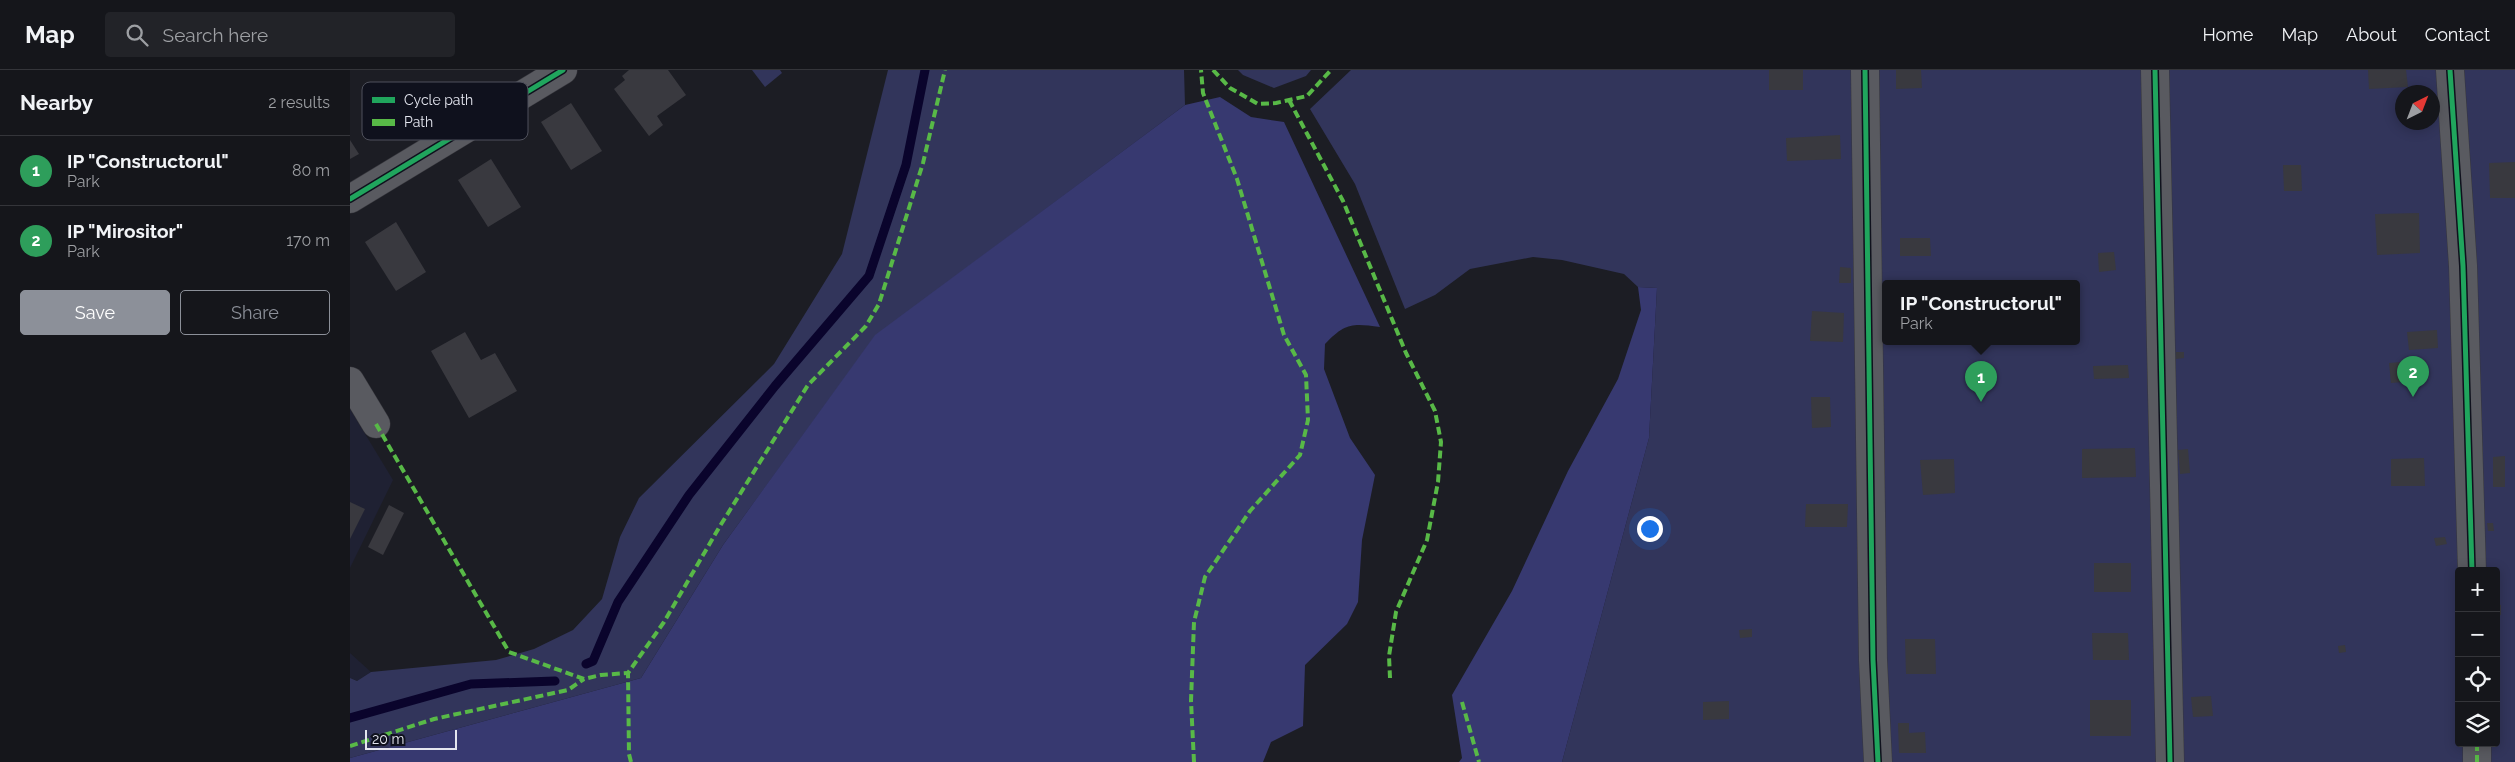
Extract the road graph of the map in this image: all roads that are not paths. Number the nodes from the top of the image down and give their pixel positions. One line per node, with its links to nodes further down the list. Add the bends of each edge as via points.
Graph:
1 (563, 70): 5 (street)
2 (1865, 70): 12 (street, via 1873,660)
3 (2155, 70): 13 (street)
4 (2450, 70): 10 (street, via 2463,266)
5 (528, 91)
6 (447, 140): 7 (street)
7 (350, 199)
8 (350, 381): 9 (street)
9 (376, 424)
10 (2472, 567)
11 (2476, 747): 14 (street)
12 (1878, 762)
13 (2170, 762)
14 (2477, 762)

